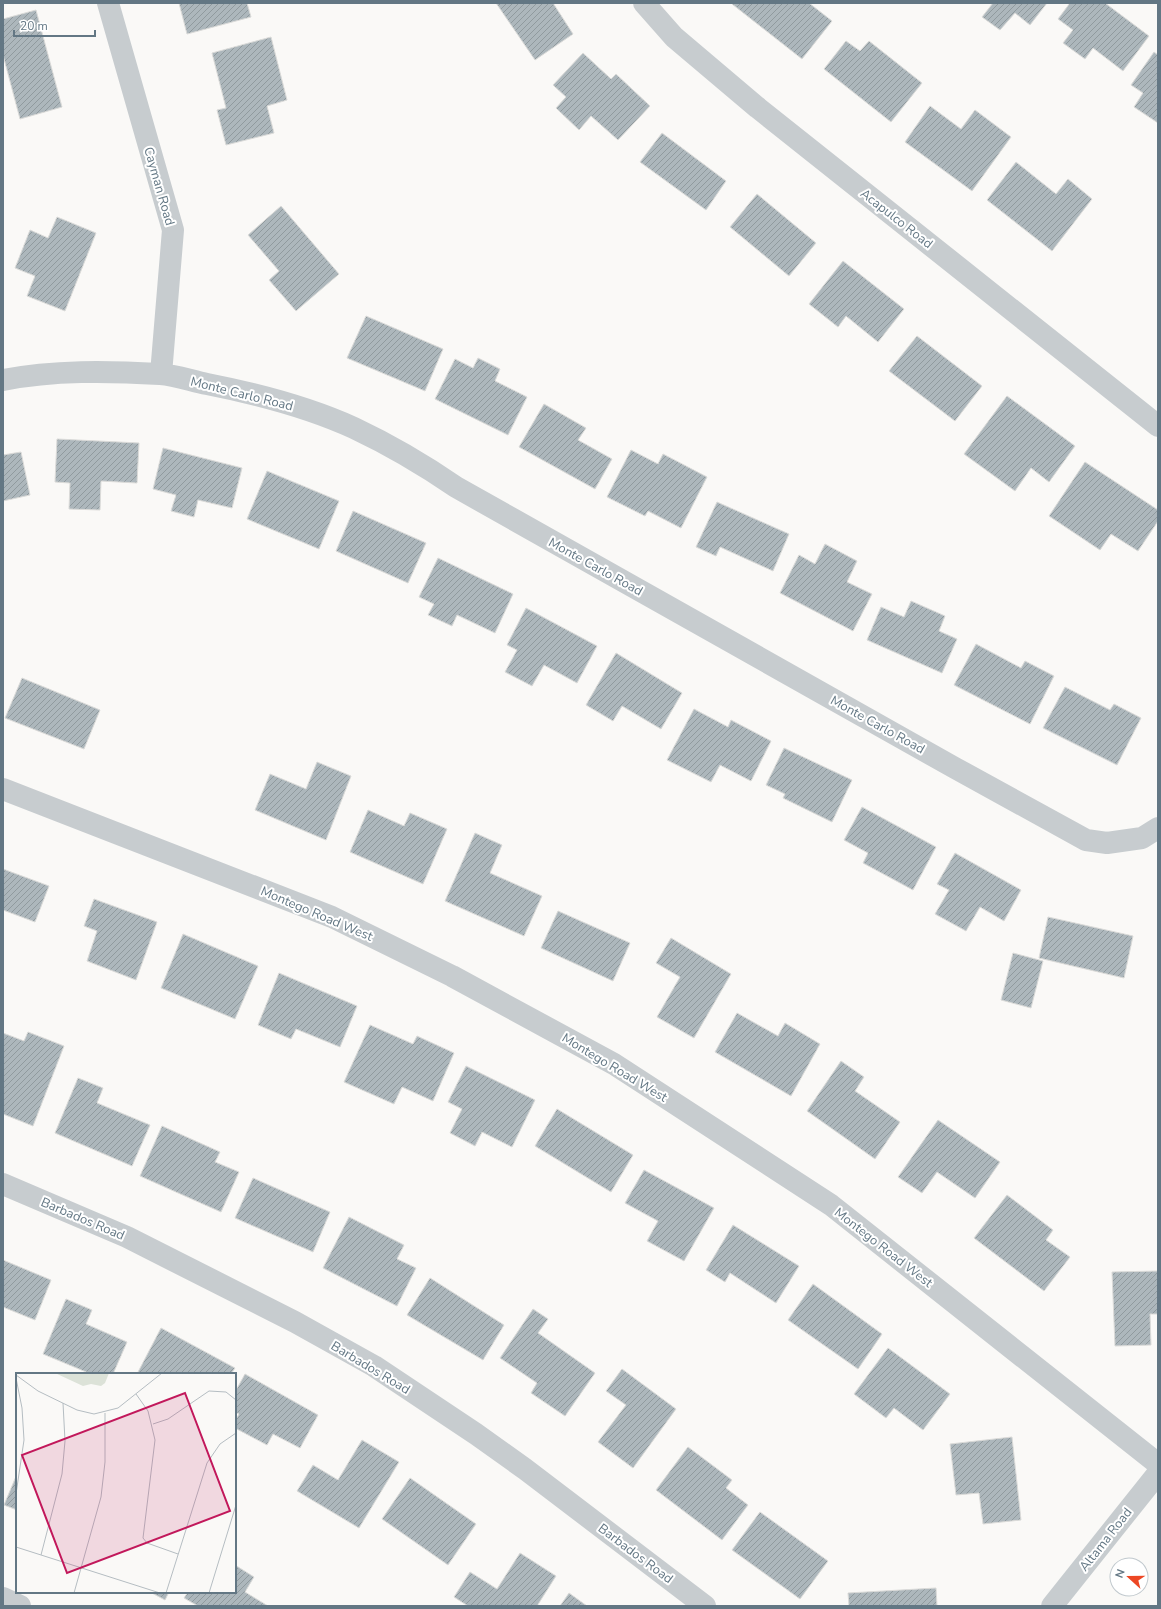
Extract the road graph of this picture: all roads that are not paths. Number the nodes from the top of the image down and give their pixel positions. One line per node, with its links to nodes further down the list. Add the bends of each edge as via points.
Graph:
1 (108, 3): 3 (street, Cayman Road, via 173,230)
2 (644, 3): 5 (street, Acapulco Road, via 674,37 758,108)
3 (161, 374): 4 (street, Monte Carlo Road, via 40,374); 7 (street, Monte Carlo Road, via 254,393 354,428 1086,840 1107,843 1142,838)
4 (3, 380)
5 (1158, 426)
6 (3, 789): 9 (street, Montego Road West, via 332,917 452,976 614,1064 831,1205)
7 (1158, 828)
8 (3, 1184): 13 (street, Barbados Road, via 127,1237 295,1322 374,1366 525,1469)
9 (1158, 1464)
10 (1158, 1472): 14 (street, Altama Road)
11 (3, 1598): 12 (street)
12 (20, 1606)
13 (705, 1606)
14 (1052, 1606)

